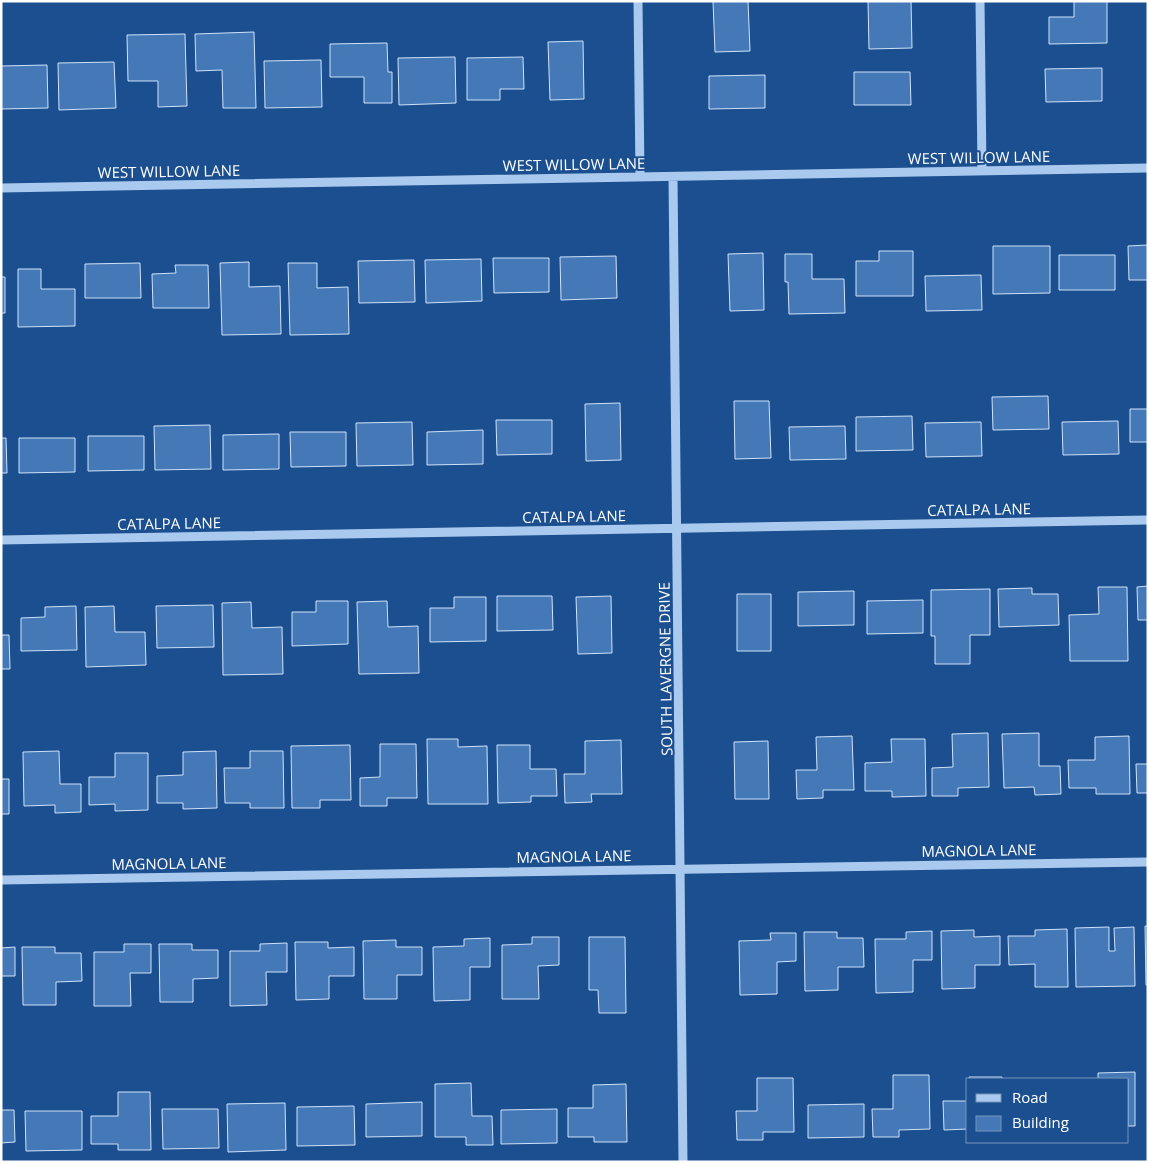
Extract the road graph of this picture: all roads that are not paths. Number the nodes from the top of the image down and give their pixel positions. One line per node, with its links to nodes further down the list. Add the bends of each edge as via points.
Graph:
1 (638, 1): 5 (street)
2 (980, 1): 4 (street)
3 (1148, 168): 4 (street, WEST WILLOW LANE)
4 (982, 170): 6 (street, WEST WILLOW LANE)
5 (640, 177): 6 (street, WEST WILLOW LANE); 7 (street, WEST WILLOW LANE)
6 (674, 177): 9 (street, SOUTH LAVERGNE DRIVE)
7 (1, 188)
8 (1148, 520): 9 (street, CATALPA LANE)
9 (678, 527): 10 (street, CATALPA LANE); 12 (street, SOUTH LAVERGNE DRIVE)
10 (1, 540)
11 (1148, 862): 12 (street, MAGNOLA LANE)
12 (680, 868): 13 (street, MAGNOLA LANE); 14 (street, SOUTH LAVERGNE DRIVE)
13 (1, 880)
14 (683, 1162)

